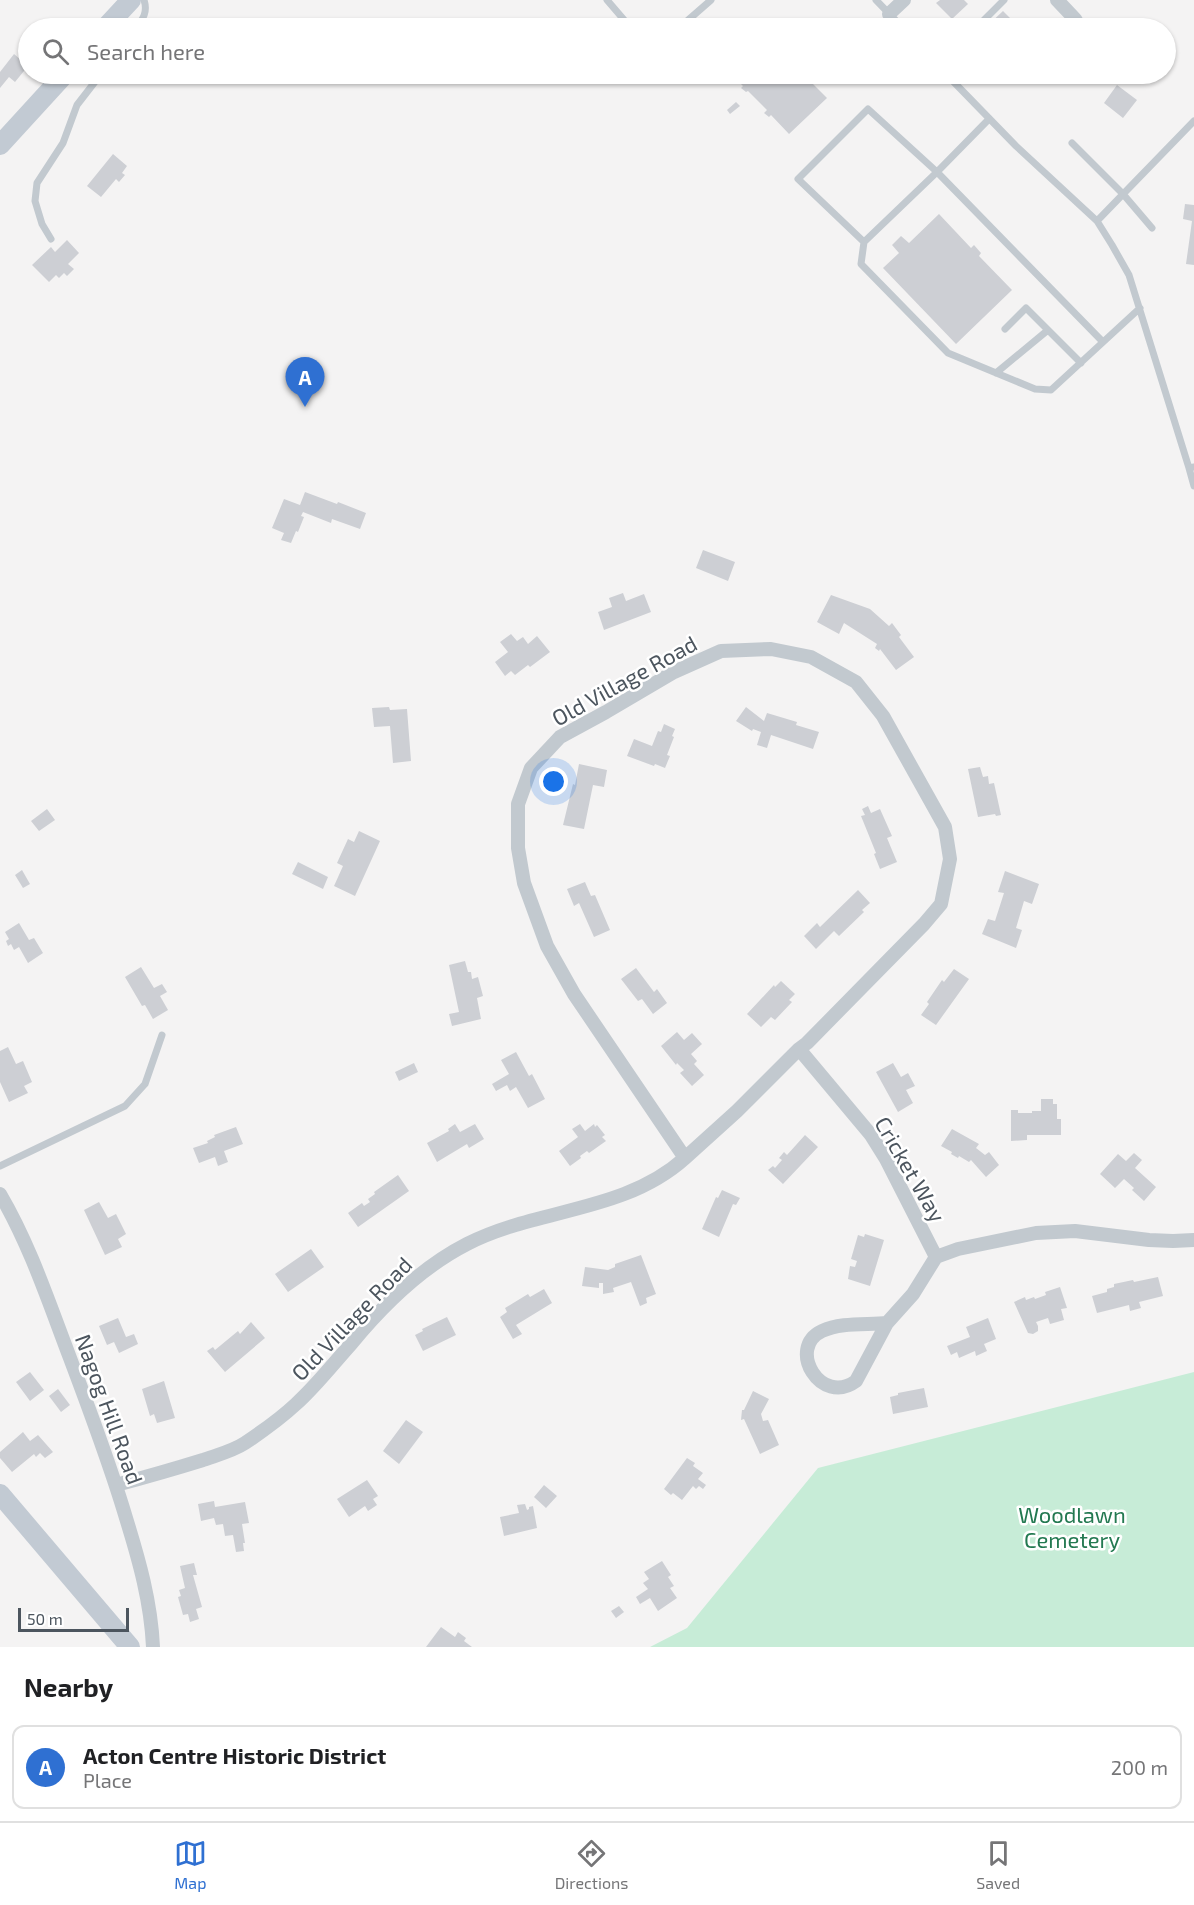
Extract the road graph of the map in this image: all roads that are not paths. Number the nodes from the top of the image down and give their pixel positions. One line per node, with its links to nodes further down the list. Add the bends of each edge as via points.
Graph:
1 (131, 0): 10 (street)
2 (144, 0): 11 (lane)
3 (607, 0): 12 (lane)
4 (711, 0): 13 (lane)
5 (876, 0): 9 (lane)
6 (904, 0): 9 (street)
7 (1004, 0): 15 (lane)
8 (1057, 0): 16 (street)
9 (889, 14): 14 (lane)
10 (114, 18)
11 (144, 18)
12 (622, 18)
13 (690, 18)
14 (893, 18)
15 (986, 18)
16 (1075, 18)
17 (56, 84): 23 (street)
18 (93, 84): 28 (lane, via 77,105 63,143 38,183 35,201)
19 (956, 84): 20 (lane)
20 (989, 119): 24 (lane); 26 (lane)
21 (1194, 122): 25 (lane)
22 (1072, 143): 25 (lane)
23 (0, 146)
24 (937, 172): 29 (lane); 29 (lane, via 868,109 798,179); 33 (lane)
25 (1123, 194): 26 (lane); 27 (lane)
26 (1097, 221): 30 (lane, via 1129,275)
27 (1152, 228)
28 (51, 239)
29 (864, 242): 35 (lane, via 861,264 948,353)
30 (1140, 308): 33 (lane); 36 (lane)
31 (1005, 329): 32 (lane, via 1026,308)
32 (1048, 330): 34 (lane); 35 (lane)
33 (1103, 342): 34 (lane)
34 (1081, 363): 35 (lane, via 1051,390 1035,389)
35 (996, 373)
36 (1191, 467): 37 (lane)
37 (1194, 486)
38 (162, 1035): 41 (lane, via 145,1084 125,1106)
39 (799, 1049): 40 (street, Old Village Road); 40 (street, Old Village Road, via 880,971 941,904 950,859 945,827 883,716 856,682 811,657 771,649 721,651 674,672 560,737 531,768 518,804 518,848 524,883 547,946 574,994); 44 (street, Cricket Way, via 871,1135)
40 (685, 1158): 46 (street, Old Village Road, via 621,1196 494,1231 438,1260 378,1314 300,1400 243,1444 174,1470)
41 (0, 1166)
42 (0, 1194): 46 (street, Nagog Hill Road, via 14,1217 49,1302)
43 (1194, 1240): 44 (street, via 1165,1241 1076,1231 1036,1233)
44 (936, 1257): 45 (street)
45 (887, 1323): 45 (street, via 827,1329 816,1335 806,1354 815,1376 837,1388 852,1384)
46 (116, 1485): 49 (street, Nagog Hill Road, via 143,1578 152,1618)
47 (1, 1499): 48 (street)
48 (130, 1647)
49 (153, 1647)

